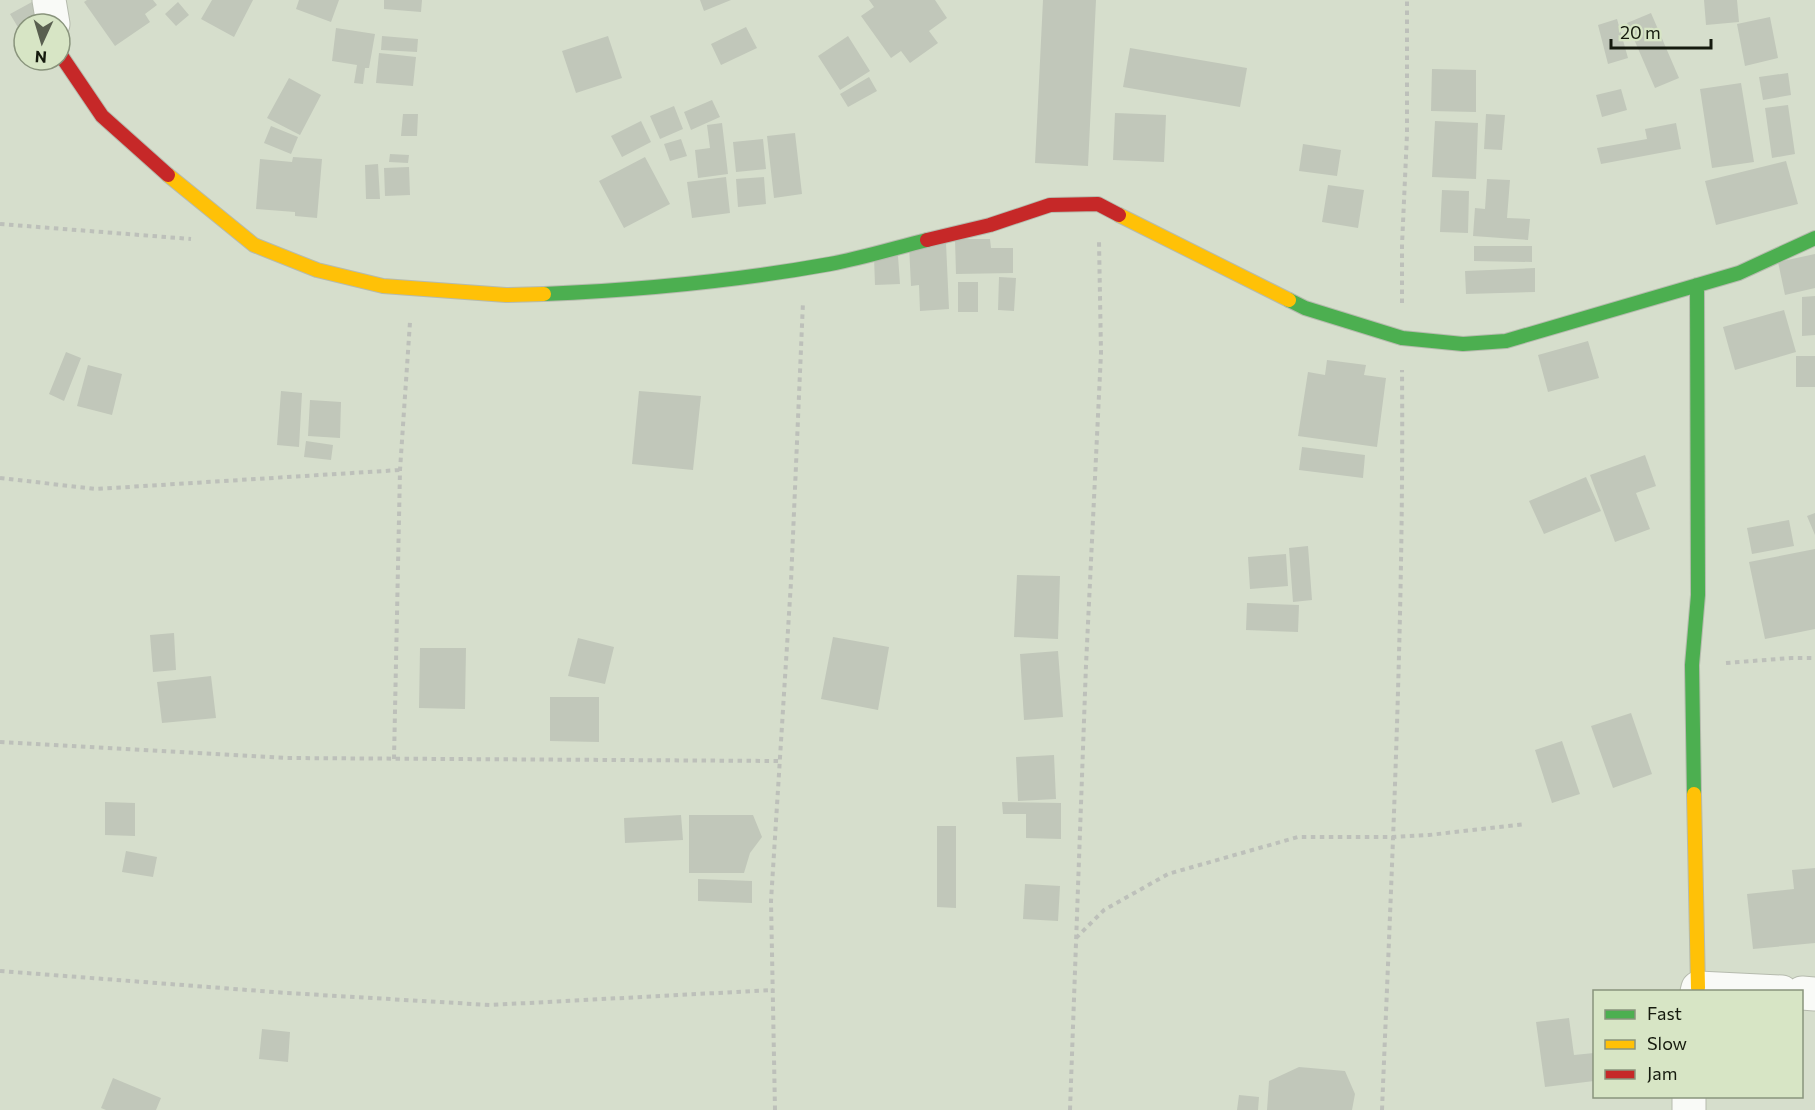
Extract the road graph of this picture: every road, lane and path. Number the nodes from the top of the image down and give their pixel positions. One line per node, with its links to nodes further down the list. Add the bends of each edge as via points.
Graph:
1 (1407, 0): 10 (path)
2 (72, 72): 9 (street, via 102,117 255,245 317,270 383,286)
3 (1098, 204): 7 (street, via 1050,205 990,225 831,264); 10 (street, via 1305,308); 20 (path, via 1101,353)
4 (0, 224): 6 (path)
5 (1815, 238): 8 (street, via 1739,273)
6 (197, 240)
7 (804, 267): 9 (street, via 610,291 506,295); 17 (path)
8 (1697, 285): 10 (street, via 1506,341 1463,344); 14 (street, via 1698,595)
9 (413, 288): 11 (path)
10 (1402, 338): 19 (path, via 1403,479)
11 (400, 470): 12 (path, via 96,489); 16 (path)
12 (0, 478)
13 (1815, 658): 14 (path)
14 (1692, 665): 23 (street)
15 (0, 742): 16 (path, via 287,758)
16 (394, 759): 17 (path)
17 (780, 761): 22 (path, via 771,901)
18 (1526, 824): 19 (path)
19 (1393, 837): 20 (path, via 1298,837 1168,874 1104,910); 26 (path)
20 (1076, 938): 25 (path)
21 (0, 971): 22 (path, via 490,1005)
22 (773, 990): 24 (path)
23 (1698, 990)
24 (775, 1110)
25 (1070, 1110)
26 (1382, 1110)

